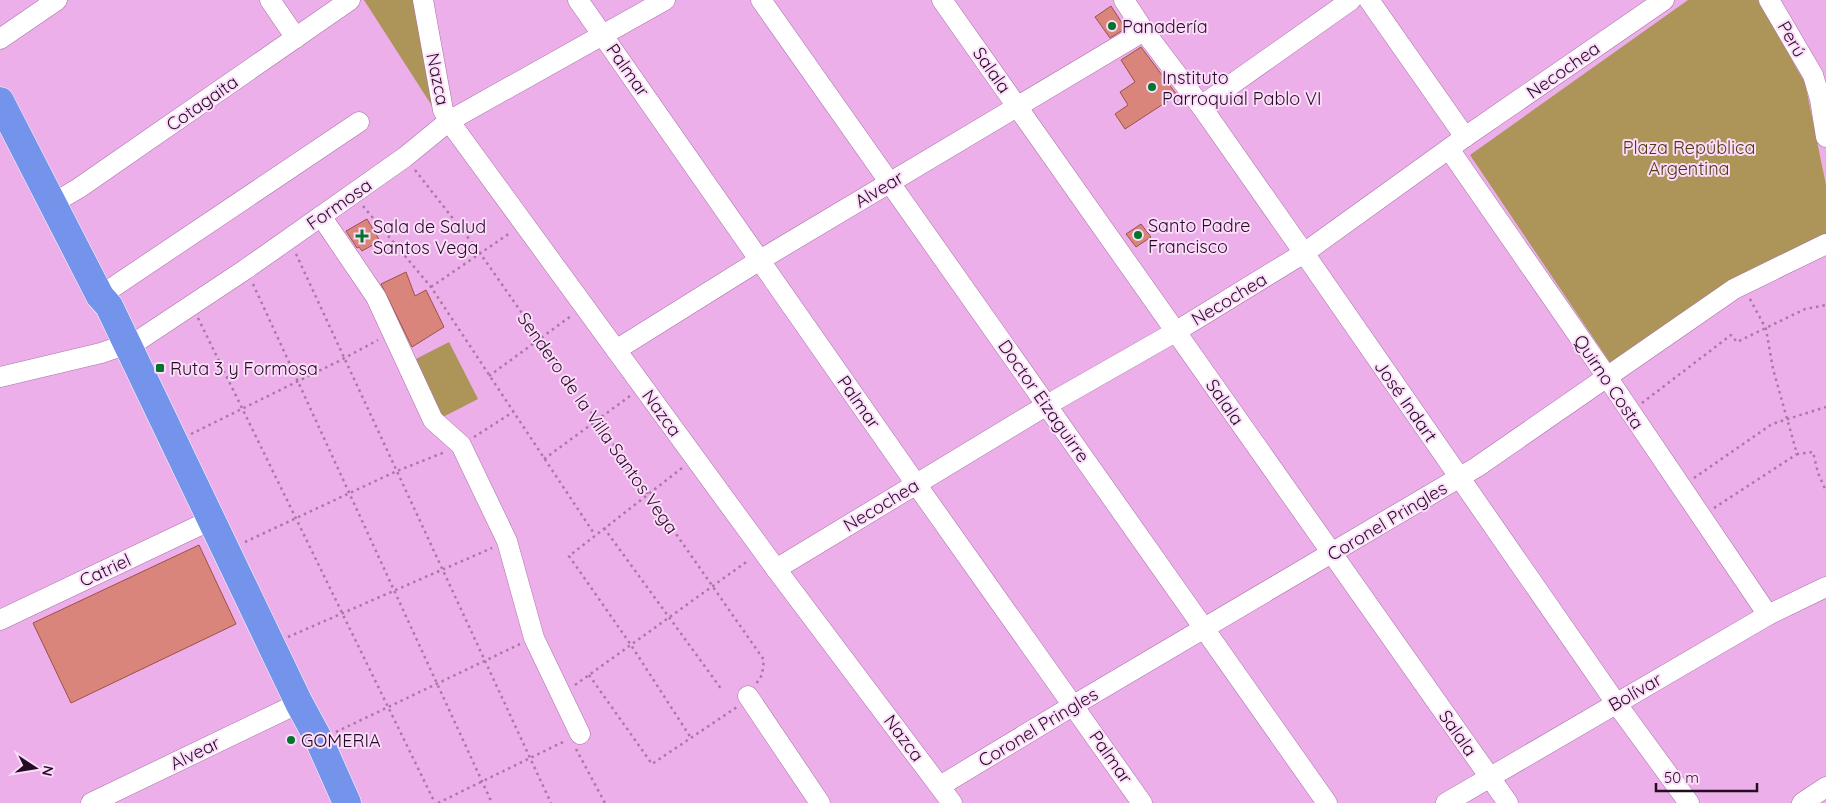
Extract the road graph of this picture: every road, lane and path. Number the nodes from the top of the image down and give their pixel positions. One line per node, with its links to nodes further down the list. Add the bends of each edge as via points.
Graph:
1 (57, 0): 17 (street)
2 (270, 0): 16 (street)
3 (350, 0): 16 (street, Cotagaita)
4 (423, 0): 22 (street, Nazca, via 443,110)
5 (578, 0): 15 (street, Palmar)
6 (665, 0): 15 (street, Formosa)
7 (761, 0): 28 (street, Doctor Eizaguirre)
8 (942, 0): 21 (street, Salala)
9 (1124, 0): 14 (street, José Indart)
10 (1350, 0): 20 (street)
11 (1368, 0): 24 (street)
12 (1664, 0): 24 (street, Necochea)
13 (1769, 0): 18 (street, Perú)
14 (1144, 31): 20 (street, José Indart); 21 (street, Alvear)
15 (604, 35): 22 (street, Formosa); 37 (street, Palmar)
16 (296, 38): 30 (street, Cotagaita)
17 (0, 39)
18 (1819, 71): 25 (street, Perú)
19 (0, 101): 30 (highway)
20 (1201, 106): 35 (street, José Indart)
21 (1018, 107): 28 (street, Alvear); 47 (street, Salala)
22 (449, 121): 27 (street, Formosa); 32 (street, Nazca)
23 (359, 122): 41 (street)
24 (1465, 137): 26 (street, Necochea)
25 (1826, 137)
26 (1449, 149): 35 (street, Necochea); 54 (street, Quirno Costa)
27 (405, 157): 29 (street, Formosa); 36 (path, Sendero de la Villa Santos Vega)
28 (889, 183): 37 (street, Alvear); 57 (street, Doctor Eizaguirre)
29 (353, 193): 31 (street, Formosa); 40 (path)
30 (52, 204): 41 (highway)
31 (321, 216): 33 (street, Formosa); 46 (street, via 376,297)
32 (524, 224): 36 (path); 44 (street, Nazca)
33 (289, 239): 38 (street, Formosa); 51 (path)
34 (1826, 244): 39 (street, Coronel Pringles)
35 (1304, 253): 47 (street, Necochea); 70 (street, José Indart)
36 (480, 254): 40 (path); 48 (path, Sendero de la Villa Santos Vega)
37 (760, 260): 50 (street, Alvear); 72 (street, Palmar)
38 (246, 270): 43 (street, Formosa); 55 (path)
39 (1743, 285): 45 (path); 54 (street, Coronel Pringles, via 1722,296)
40 (431, 287): 52 (path)
41 (100, 296): 49 (highway, via 109,306)
42 (1826, 304): 45 (path, via 1805,309)
43 (192, 306): 49 (street, Formosa); 59 (path)
44 (584, 307): 48 (path); 50 (street, Nazca)
45 (1766, 329): 61 (path, via 1737,342 1731,334); 63 (path)
46 (392, 332): 51 (path); 65 (street, via 433,420)
47 (1175, 332): 57 (street, Necochea); 84 (street, Salala)
48 (540, 339): 52 (path); 62 (path, Sendero de la Villa Santos Vega)
49 (128, 344): 53 (street, Formosa); 64 (highway)
50 (616, 350): 56 (street, Nazca)
51 (345, 358): 55 (path); 69 (path)
52 (489, 376): 60 (path)
53 (0, 377)
54 (1607, 377): 61 (street, Quirno Costa); 70 (street, Coronel Pringles)
55 (298, 381): 59 (path); 74 (path)
56 (643, 387): 62 (path); 67 (street, Nazca)
57 (1047, 405): 72 (street, Necochea); 94 (street, Doctor Eizaguirre)
58 (1826, 407): 63 (path)
59 (243, 408): 64 (path); 77 (path)
60 (513, 412): 65 (path); 68 (path)
61 (1630, 412): 76 (street, Quirno Costa)
62 (597, 420): 68 (path); 75 (path, Sendero de la Villa Santos Vega)
63 (1786, 420): 66 (path); 71 (path, via 1772,424)
64 (174, 442): 78 (highway)
65 (461, 446): 69 (path); 81 (street)
66 (1797, 454): 73 (path, via 1813,452); 76 (path)
67 (695, 458): 75 (path); 82 (street, Nazca)
68 (544, 459): 80 (path)
69 (397, 472): 74 (path); 85 (path)
70 (1459, 478): 84 (street, Coronel Pringles); 105 (street, José Indart)
71 (1690, 480)
72 (916, 484): 86 (street, Necochea); 106 (street, Palmar)
73 (1826, 491)
74 (350, 493): 77 (path); 89 (path)
75 (648, 494): 79 (path); 87 (path, Sendero de la Villa Santos Vega)
76 (1701, 516): 91 (street, Quirno Costa)
77 (296, 517): 83 (path); 90 (path)
78 (210, 520): 83 (highway); 93 (street, Catriel)
79 (604, 528): 80 (path); 92 (path)
80 (595, 535): 97 (path, via 569,556)
81 (507, 541): 85 (path); 95 (street)
82 (763, 551): 86 (street, Nazca); 87 (path)
83 (226, 552): 96 (highway)
84 (1332, 553): 94 (street, Coronel Pringles); 112 (street, Salala)
85 (442, 569): 89 (path); 98 (path)
86 (776, 569): 115 (street, Nazca)
87 (712, 586): 92 (path); 103 (path, Sendero de la Villa Santos Vega, via 764,660 762,674)
88 (1826, 587): 91 (street, Bolívar)
89 (394, 590): 90 (path); 100 (path)
90 (342, 613): 96 (path); 107 (path)
91 (1768, 615): 105 (street, Bolívar)
92 (669, 618): 97 (path); 101 (path)
93 (0, 620)
94 (1204, 628): 106 (street, Coronel Pringles); 124 (street, Doctor Eizaguirre)
95 (534, 638): 98 (path); 102 (street)
96 (271, 645): 104 (highway)
97 (631, 645): 99 (path); 109 (path)
98 (485, 661): 100 (path); 111 (path)
99 (589, 675): 102 (path); 103 (path, Sendero de la Villa Santos Vega, via 652,764 737,707)
100 (438, 684): 107 (path); 113 (path)
101 (722, 690)
102 (562, 695): 108 (street)
103 (748, 696): 122 (street)
104 (299, 703): 110 (highway); 116 (street, Alvear)
105 (1616, 703): 112 (street, Bolívar); 127 (street, José Indart)
106 (1074, 705): 115 (street, Coronel Pringles); 123 (street, Palmar)
107 (388, 707): 110 (path); 118 (path)
108 (576, 736): 111 (path); 121 (path)
109 (691, 738)
110 (319, 740): 117 (highway)
111 (530, 758): 113 (path); 120 (path)
112 (1490, 778): 125 (street, Bolívar); 126 (street, Salala)
113 (482, 781): 118 (path); 119 (path)
114 (1826, 787): 128 (street)
115 (946, 798)
116 (91, 803)
117 (347, 803)
118 (436, 803)
119 (492, 803)
120 (551, 803)
121 (604, 803)
122 (820, 803)
123 (1142, 803)
124 (1327, 803)
125 (1446, 803)
126 (1508, 803)
127 (1689, 803)
128 (1802, 803)

